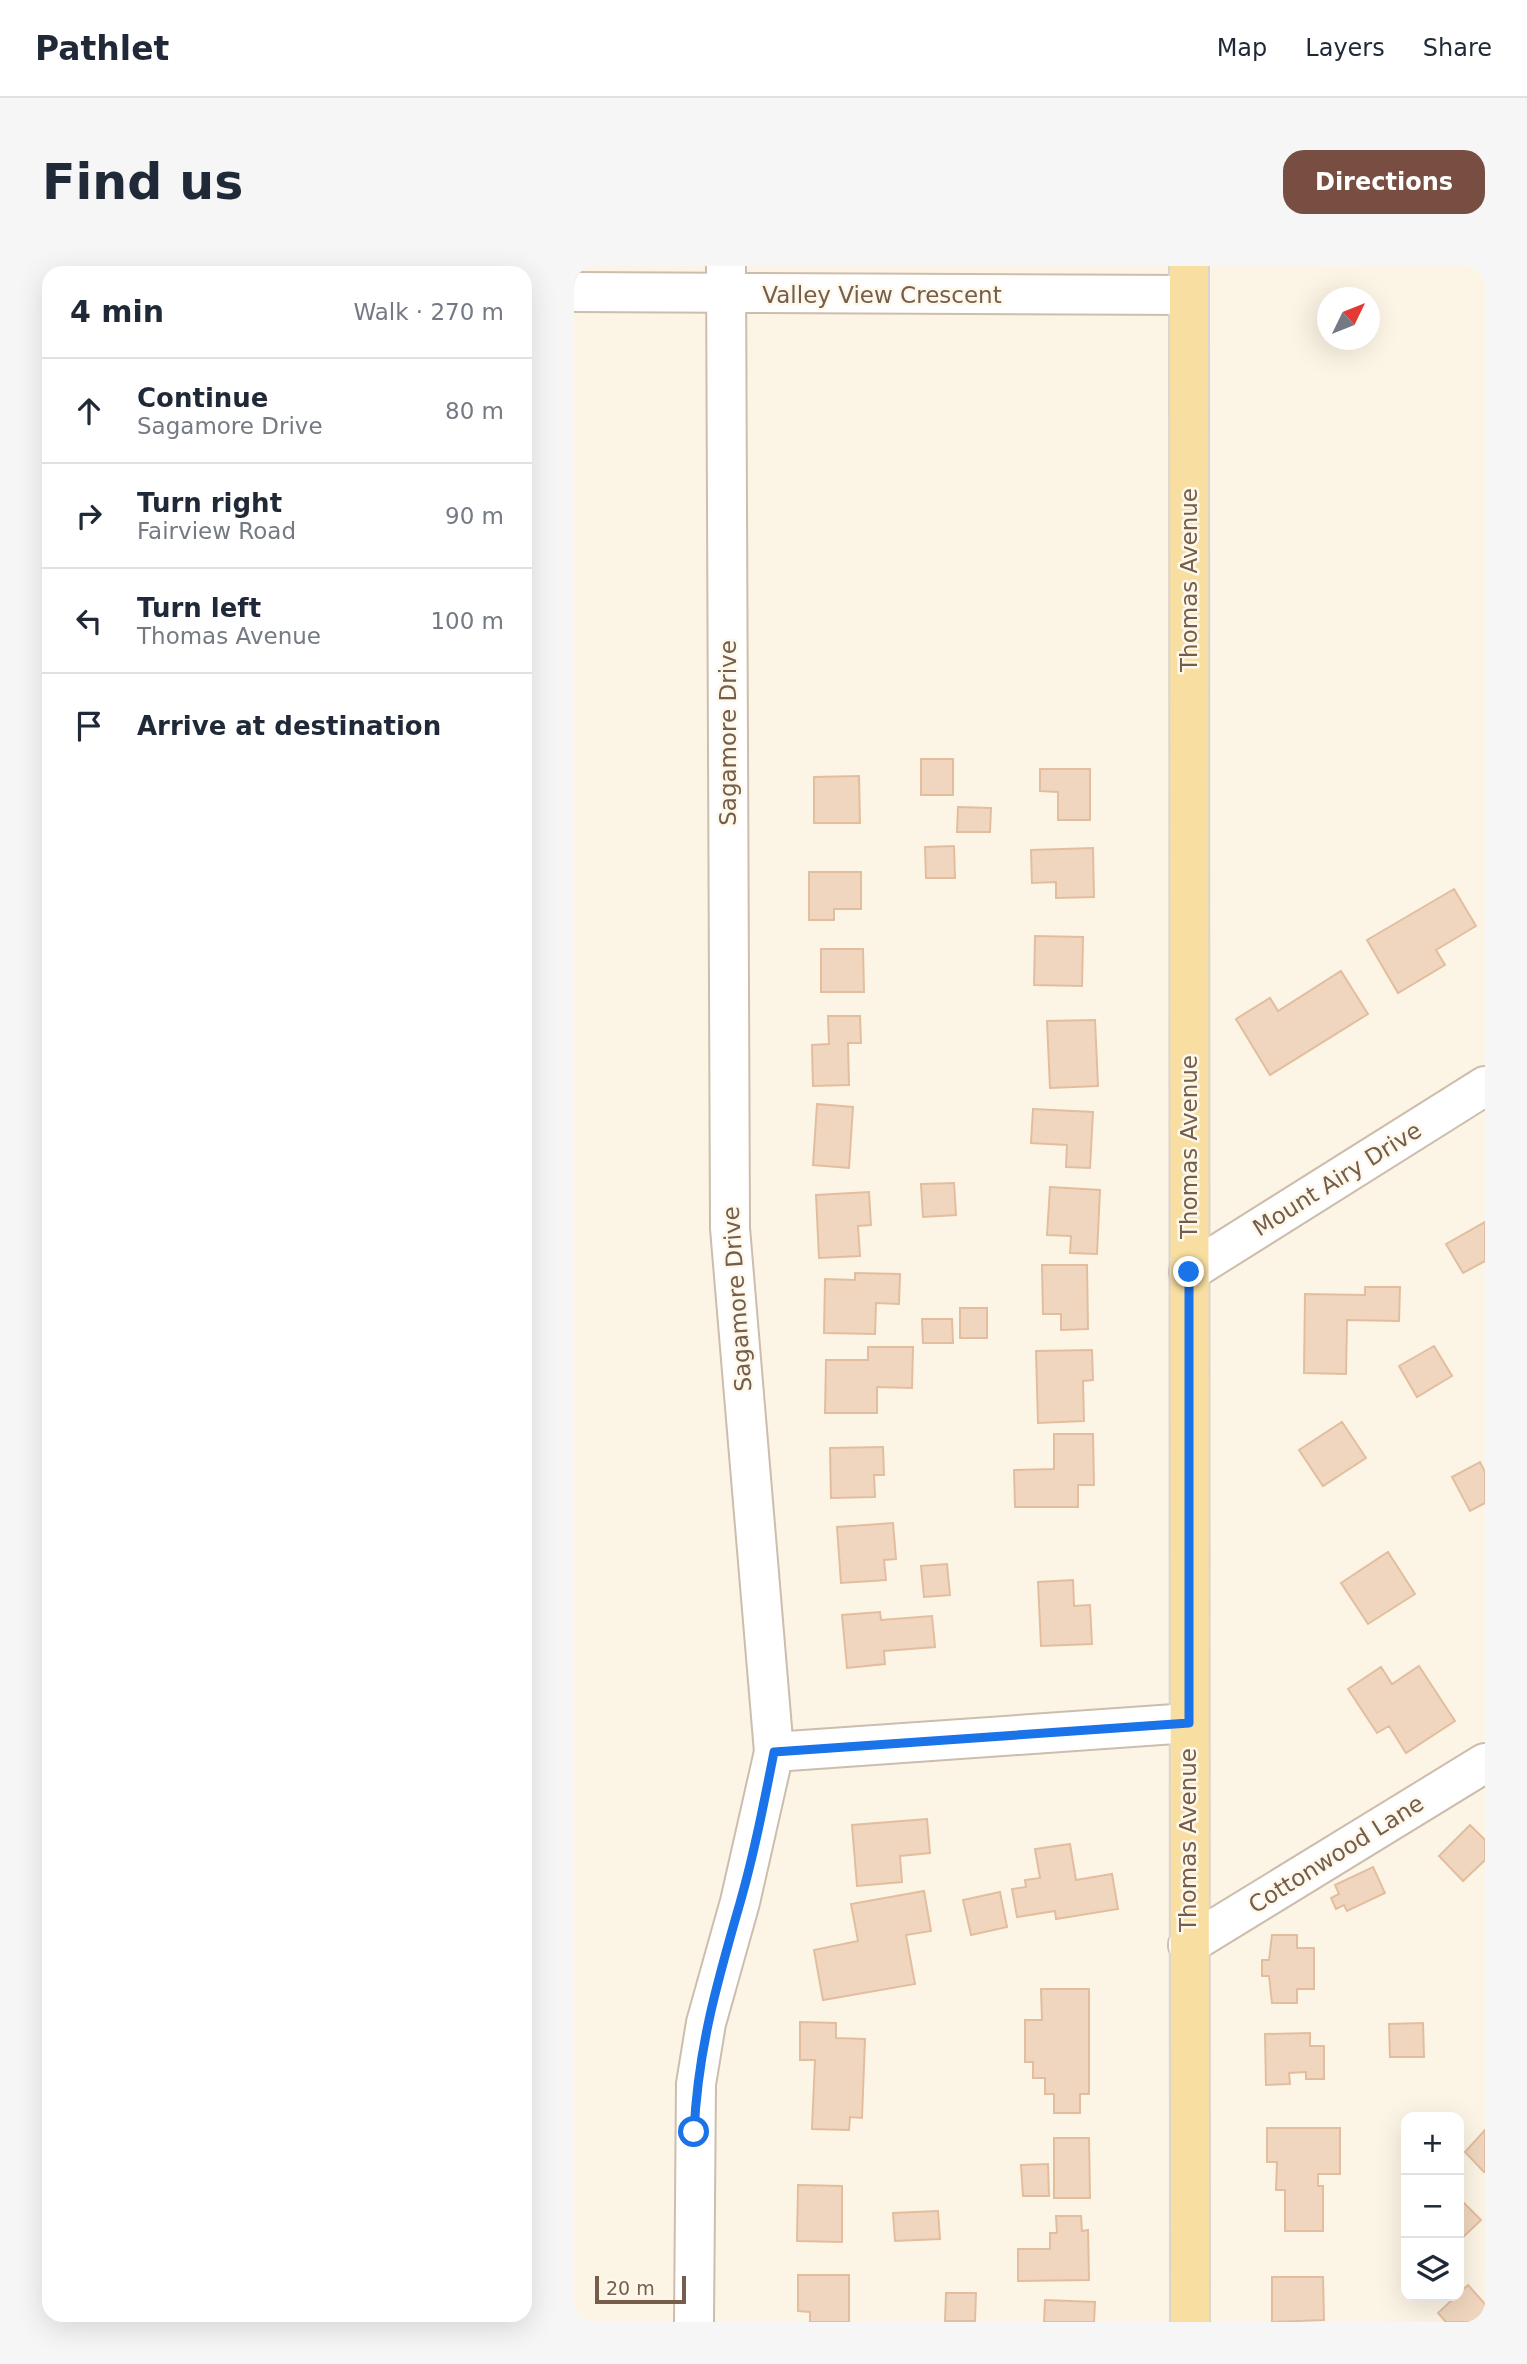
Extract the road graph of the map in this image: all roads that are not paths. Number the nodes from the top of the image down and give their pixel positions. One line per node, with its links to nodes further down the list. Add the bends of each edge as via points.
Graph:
1 (726, 280): 2 (street, Valley View Crescent); 3 (street, Valley View Crescent); 7 (street, Sagamore Drive, via 730,1228)
2 (1189, 281): 5 (main road, Thomas Avenue)
3 (574, 292)
4 (1485, 1086): 5 (street, Mount Airy Drive)
5 (1189, 1272): 6 (main road, Thomas Avenue)
6 (1189, 1723): 7 (street); 9 (main road, Thomas Avenue)
7 (774, 1752): 10 (street, Sagamore Drive, via 743,1891 706,2023 696,2084)
8 (1485, 1763): 9 (street, Cottonwood Lane)
9 (1188, 1945): 11 (main road, Thomas Avenue)
10 (694, 2322)
11 (1190, 2322)

